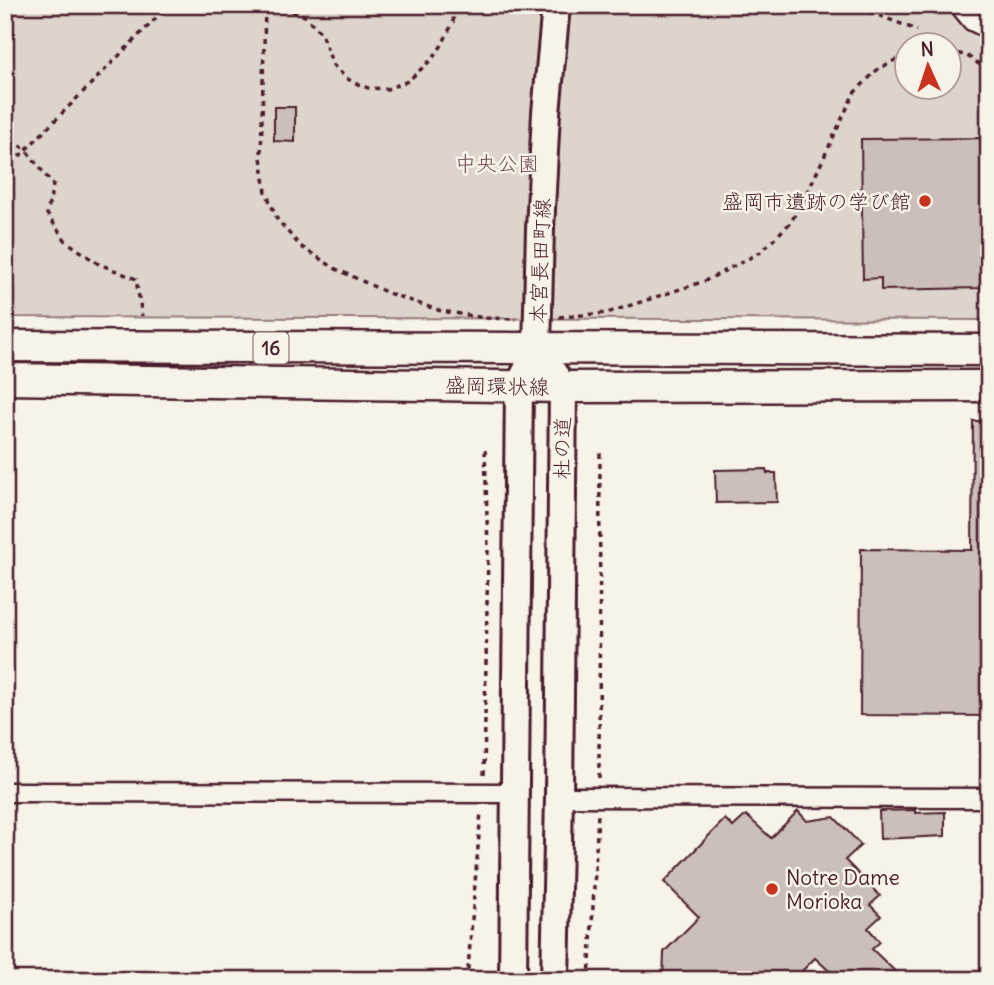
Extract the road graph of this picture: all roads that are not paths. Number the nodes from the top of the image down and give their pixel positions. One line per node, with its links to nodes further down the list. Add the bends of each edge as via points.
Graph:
1 (959, 5): 3 (street, via 972,21)
2 (556, 6): 5 (main road, 本宮長田町線, via 545,113)
3 (989, 29)
4 (5, 346): 5 (main road, 盛岡環状線 / 16)
5 (537, 349): 6 (main road, 盛岡環状線 / 16); 8 (main road, 杜の道); 10 (main road, 杜の道)
6 (989, 350)
7 (5, 379): 8 (main road, 盛岡環状線 / 16)
8 (520, 386): 10 (main road, 盛岡環状線 / 16); 12 (main road, 杜の道)
9 (989, 386): 10 (main road, 盛岡環状線 / 16)
10 (562, 387): 13 (main road, 杜の道)
11 (5, 792): 12 (street)
12 (515, 793): 15 (main road, 杜の道)
13 (559, 797): 14 (street); 16 (main road, 杜の道)
14 (989, 797)
15 (513, 980)
16 (555, 980)

